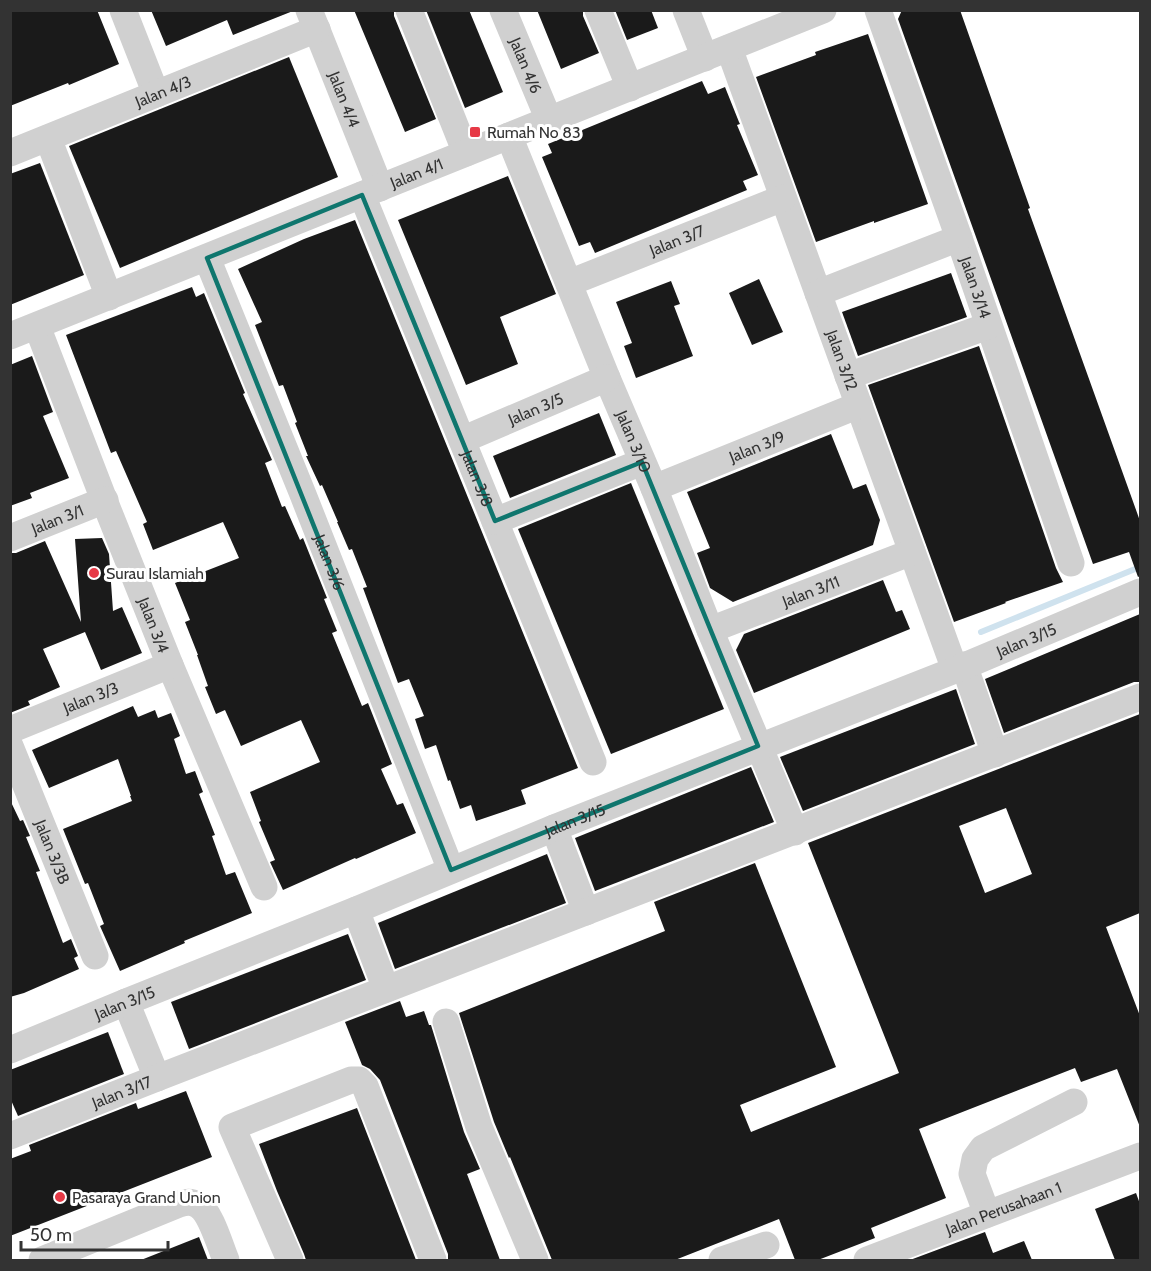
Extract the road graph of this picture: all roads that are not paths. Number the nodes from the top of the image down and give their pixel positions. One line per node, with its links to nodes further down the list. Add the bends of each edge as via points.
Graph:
1 (123, 10): 12 (street)
2 (409, 10): 17 (street)
3 (503, 10): 13 (street, Jalan 4/6)
4 (598, 10): 11 (street)
5 (686, 10): 10 (street, Jalan 3/12)
6 (823, 10): 8 (street, Jalan 4/1)
7 (878, 10): 20 (street, Jalan 3/14)
8 (778, 19): 10 (street, Jalan 4/1)
9 (313, 20): 12 (street, Jalan 4/3); 18 (street, Jalan 4/4)
10 (717, 53): 11 (street, Jalan 4/1); 19 (street, Jalan 3/12)
11 (630, 88): 13 (street, Jalan 4/1)
12 (156, 94): 15 (street, Jalan 4/3)
13 (549, 120): 14 (street, Jalan 4/1)
14 (509, 136): 17 (street, Jalan 4/1); 22 (street, Jalan 3/10)
15 (48, 138): 16 (street, Jalan 4/3); 24 (street)
16 (10, 153)
17 (466, 153): 18 (street, Jalan 4/1)
18 (371, 192): 21 (street, Jalan 4/1); 31 (street, Jalan 3/8)
19 (783, 198): 22 (street, Jalan 3/7); 23 (street, Jalan 3/12)
20 (959, 238): 23 (street); 26 (street, Jalan 3/14)
21 (207, 258): 24 (street, Jalan 4/1); 51 (street, Jalan 3/6)
22 (569, 283): 29 (street, Jalan 3/10)
23 (818, 293): 28 (street, Jalan 3/12)
24 (109, 297): 25 (street, Jalan 4/1)
25 (37, 326): 27 (street, Jalan 4/1); 34 (street, Jalan 3/4)
26 (988, 326): 28 (street); 38 (street, Jalan 3/14)
27 (10, 336)
28 (848, 376): 30 (street, Jalan 3/12)
29 (607, 378): 31 (street, Jalan 3/5); 32 (street, Jalan 3/10)
30 (859, 405): 33 (street, Jalan 3/9); 37 (street, Jalan 3/12)
31 (462, 440): 35 (street, Jalan 3/8)
32 (642, 462): 33 (street, Jalan 3/10); 35 (street)
33 (654, 488): 40 (street, Jalan 3/10)
34 (105, 500): 36 (street, Jalan 3/1); 41 (street, Jalan 3/4)
35 (495, 521): 48 (street, Jalan 3/8)
36 (10, 538)
37 (912, 552): 40 (street, Jalan 3/11); 42 (street, Jalan 3/12)
38 (1071, 563)
39 (1140, 592): 42 (street, Jalan 3/15)
40 (710, 630): 46 (street, Jalan 3/10)
41 (170, 665): 44 (street, Jalan 3/3); 52 (street, Jalan 3/4)
42 (959, 667): 46 (street, Jalan 3/15); 47 (street, Jalan 3/12)
43 (1140, 697): 47 (street)
44 (10, 730)
45 (10, 746): 55 (street, Jalan 3/3B)
46 (758, 746): 49 (street, Jalan 3/15); 50 (street, Jalan 3/10)
47 (995, 754): 50 (street)
48 (593, 762)
49 (554, 828): 51 (street, Jalan 3/15); 54 (street)
50 (795, 832): 54 (street)
51 (451, 870): 53 (street, Jalan 3/15)
52 (264, 887)
53 (356, 910): 56 (street); 57 (street, Jalan 3/15)
54 (586, 912): 56 (street)
55 (95, 956)
56 (386, 989): 60 (street)
57 (126, 1002): 59 (street, Jalan 3/15); 60 (street, Jalan 3/17)
58 (446, 1022): 72 (street, via 479,1127)
59 (10, 1050)
60 (157, 1078): 62 (street, Jalan 3/17)
61 (1074, 1102): 65 (street, via 983,1148 975,1159 972,1174)
62 (11, 1134)
63 (1140, 1156): 65 (street, Jalan Perusahaan 1)
64 (485, 1174): 71 (street)
65 (987, 1214): 74 (street, Jalan Perusahaan 1)
66 (766, 1245): 73 (street)
67 (42, 1260): 68 (street, via 189,1202 199,1205 207,1214)
68 (226, 1260)
69 (290, 1260): 70 (street, via 232,1126 359,1080 365,1086)
70 (433, 1260)
71 (521, 1260)
72 (535, 1260)
73 (722, 1260)
74 (867, 1260)

